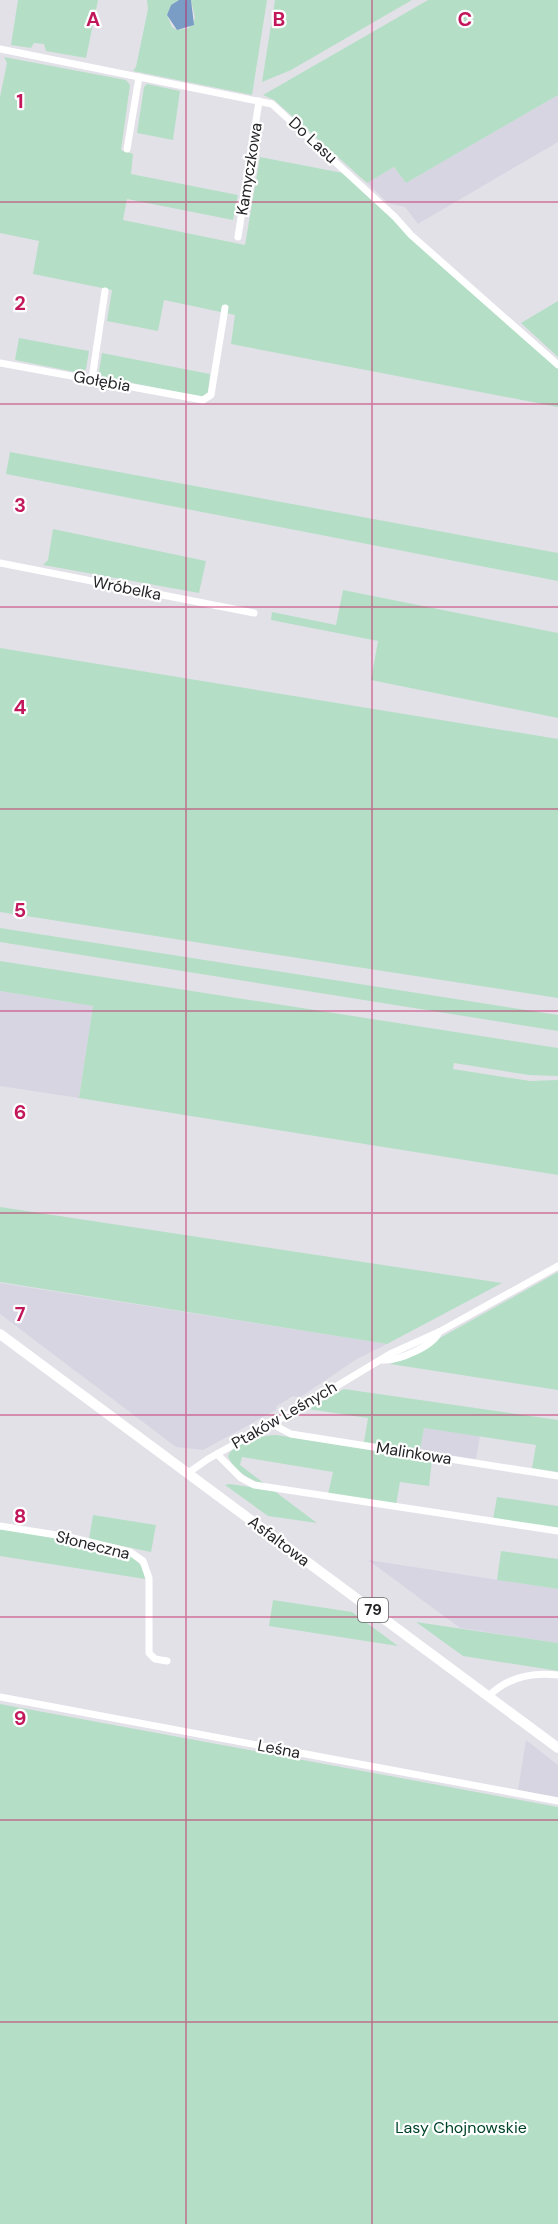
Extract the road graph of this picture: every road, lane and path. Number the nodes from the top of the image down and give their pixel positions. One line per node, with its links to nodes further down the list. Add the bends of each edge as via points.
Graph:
1 (0, 50): 2 (street, Do Lasu)
2 (140, 77): 3 (street, Do Lasu); 4 (street)
3 (259, 101): 5 (street, Kamyczkowa); 9 (street, Do Lasu, via 279,108 411,235)
4 (127, 149)
5 (238, 237)
6 (105, 291): 10 (street)
7 (225, 308): 10 (street, Gołębia, via 211,395 203,400)
8 (0, 363): 10 (street, Gołębia)
9 (558, 365)
10 (92, 379)
11 (0, 563): 12 (street, Wróbelka)
12 (254, 613)
13 (558, 1266): 15 (street, Ptaków Leśnych, via 439,1332 429,1342 340,1382)
14 (0, 1335): 17 (main road, Asfaltowa / 79)
15 (272, 1424): 16 (street, Ptaków Leśnych); 18 (street, Malinkowa, via 291,1434)
16 (217, 1454): 17 (street, Ptaków Leśnych); 20 (street, via 254,1485)
17 (188, 1473): 24 (main road, Asfaltowa / 79)
18 (558, 1476)
19 (0, 1526): 21 (street, Słoneczna, via 69,1537 137,1555 149,1578 149,1653 155,1659)
20 (558, 1532)
21 (167, 1661)
22 (558, 1675): 24 (street, via 520,1677)
23 (0, 1697): 26 (street, Leśna)
24 (488, 1697): 25 (main road, Asfaltowa / 79)
25 (558, 1749)
26 (558, 1801)

